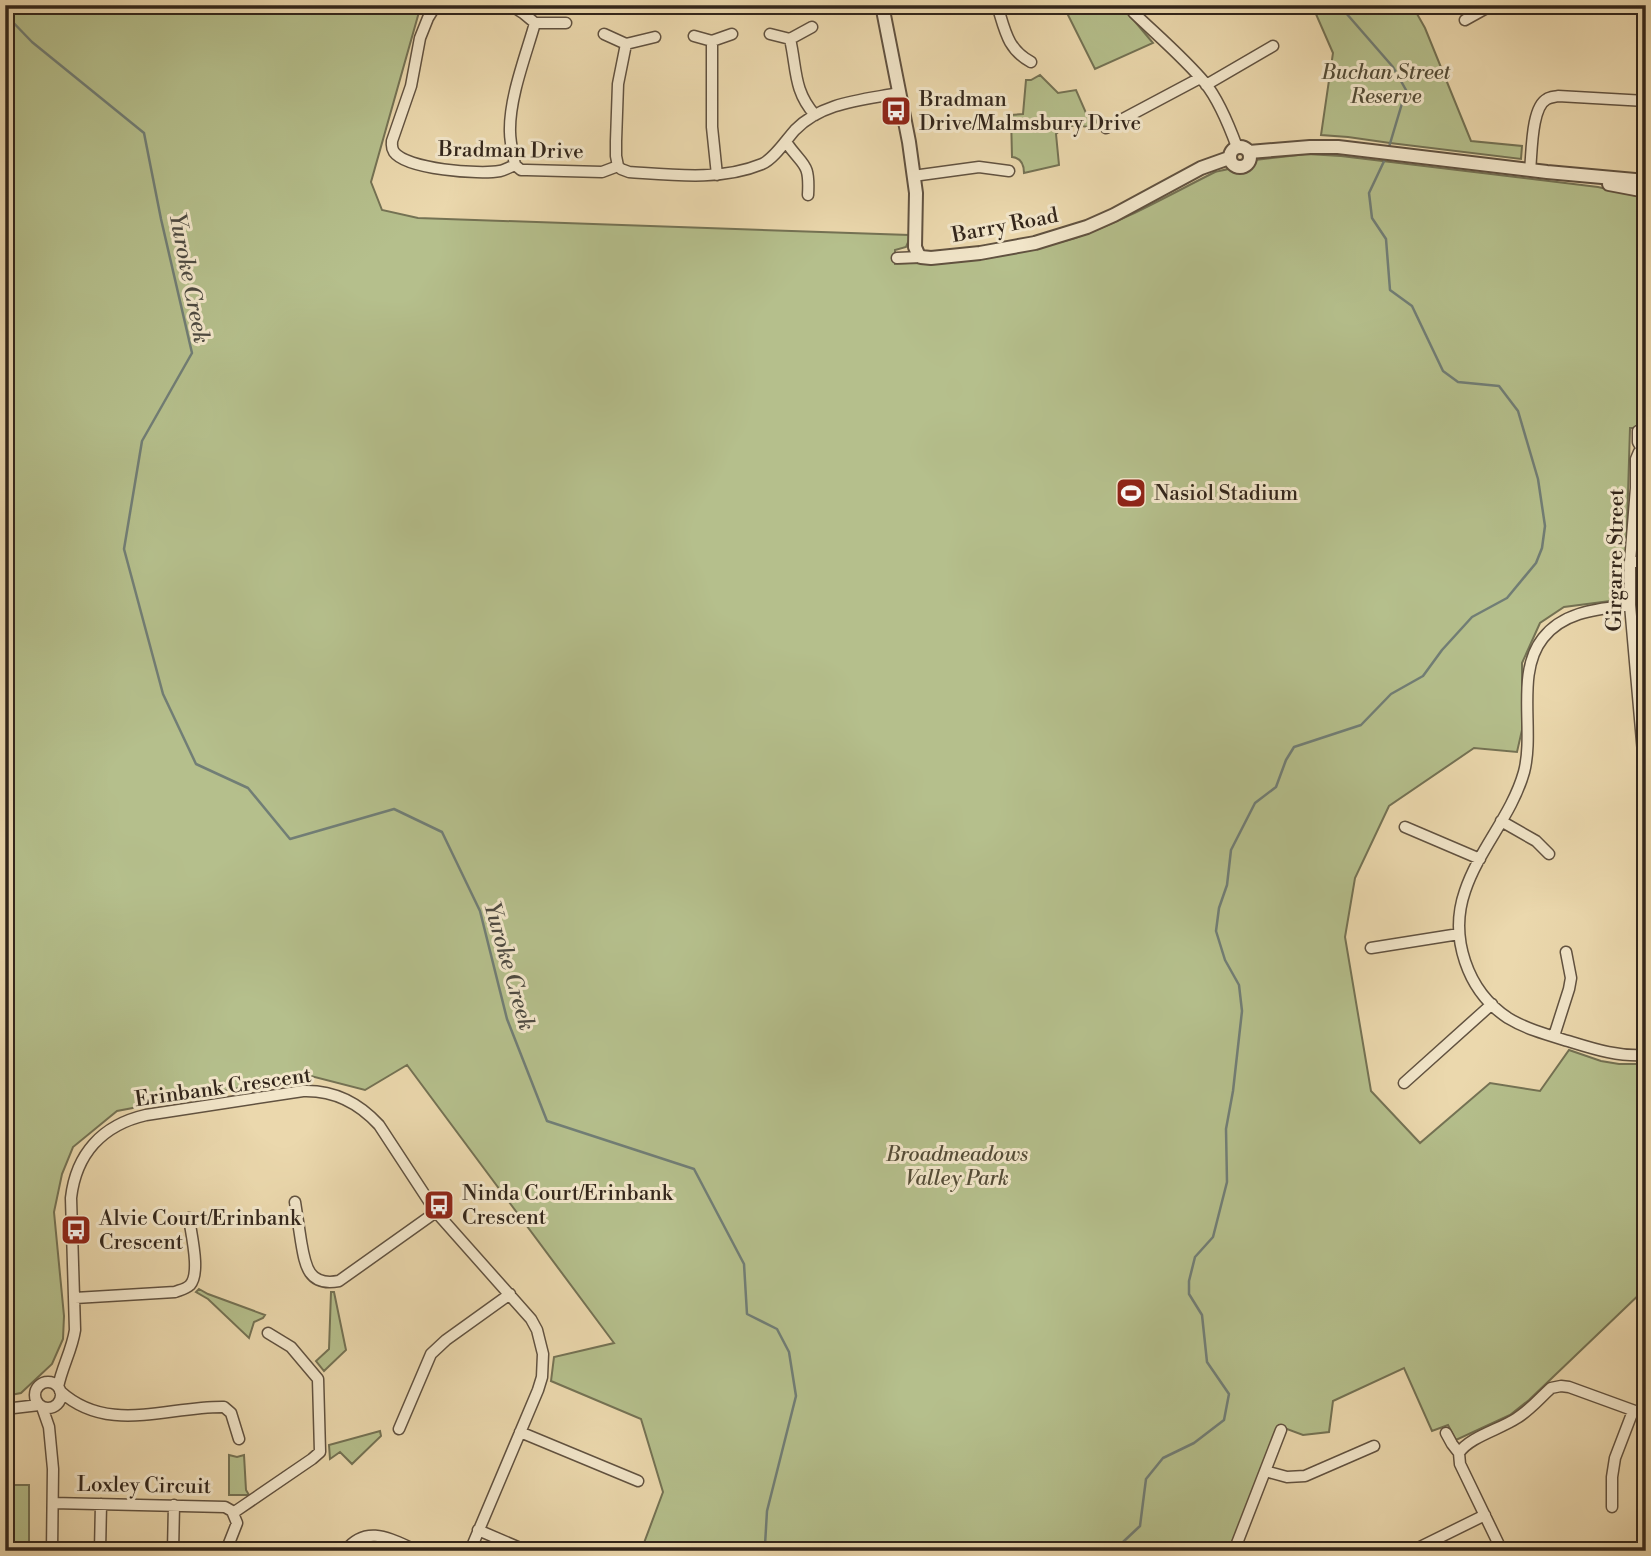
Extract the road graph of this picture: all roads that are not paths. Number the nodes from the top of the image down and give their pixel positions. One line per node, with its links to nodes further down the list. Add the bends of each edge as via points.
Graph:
1 (436, 5): 29 (street, Bradman Drive, via 420,38 393,150 434,169 500,171)
2 (882, 5): 22 (street)
3 (998, 5): 20 (street, via 1007,40 1019,56)
4 (1128, 5): 21 (street)
5 (1492, 5): 7 (street)
6 (512, 6): 8 (street)
7 (1465, 20)
8 (535, 23): 9 (street); 29 (street, via 512,112)
9 (566, 23)
10 (812, 27): 16 (street)
11 (770, 33): 16 (street)
12 (604, 34): 18 (street)
13 (732, 34): 17 (street)
14 (694, 36): 17 (street)
15 (655, 37): 18 (street)
16 (790, 39): 24 (street, via 799,90)
17 (712, 41): 34 (street)
18 (626, 44): 30 (street, via 618,84)
19 (1273, 46): 21 (street)
20 (1031, 62)
21 (1203, 81): 25 (street); 27 (street)
22 (899, 93): 24 (street, Bradman Drive, via 846,103); 35 (street)
23 (1646, 101): 31 (street, via 1547,99 1535,120)
24 (815, 115): 26 (street, Bradman Drive)
25 (1106, 128)
26 (786, 142): 34 (street, Bradman Drive, via 762,164); 38 (street, via 807,168)
27 (1243, 150): 28 (street); 28 (street, via 1250,162 1242,168); 31 (street, via 1338,147)
28 (1229, 158): 39 (street, Barry Road, via 1072,232 979,253)
29 (515, 165): 30 (street, Bradman Drive, via 521,170 602,172)
30 (618, 166): 34 (street, Bradman Drive, via 629,172)
31 (1530, 170): 33 (street)
32 (1009, 171): 35 (street, via 979,167)
33 (1547, 172): 36 (street); 37 (street)
34 (717, 175)
35 (914, 176): 39 (street, via 915,247)
36 (1646, 181)
37 (1646, 191)
38 (809, 195)
39 (921, 257): 40 (street, Barry Road)
40 (897, 258)
41 (1637, 431): 42 (street, Girgarre Street)
42 (1641, 452): 43 (street, Girgarre Street)
43 (1630, 562): 44 (street); 45 (street, Girgarre Street)
44 (1646, 562)
45 (1630, 604): 46 (street, Girgarre Street); 48 (street, via 1572,616 1553,626 1538,643 1528,673 1524,770)
46 (1642, 699): 47 (street, Girgarre Street)
47 (1646, 787)
48 (1501, 821): 50 (street); 51 (street)
49 (1405, 827): 51 (street)
50 (1549, 854)
51 (1480, 859): 52 (street, via 1465,890)
52 (1459, 934): 53 (street); 55 (street, via 1470,974)
53 (1371, 948)
54 (1566, 952): 56 (street, via 1571,978)
55 (1492, 1004): 56 (street, via 1518,1023); 58 (street)
56 (1553, 1036): 57 (street, via 1606,1053)
57 (1646, 1055)
58 (1404, 1083)
59 (295, 1202): 60 (street, via 305,1262 312,1276 324,1282 339,1281)
60 (436, 1212): 62 (street, Erinbank Crescent); 63 (street, Erinbank Crescent, via 379,1125 349,1100 332,1094 303,1091 134,1118 99,1139 76,1172 71,1198)
61 (189, 1219): 63 (street, via 195,1265 189,1286 175,1292)
62 (510, 1294): 76 (street, via 431,1354); 78 (street, Erinbank Crescent, via 531,1319 543,1354 542,1377)
63 (75, 1298): 65 (street, Erinbank Crescent, via 75,1330)
64 (268, 1334): 89 (street, via 291,1346 318,1379 320,1452)
65 (66, 1362): 66 (street, Erinbank Crescent); 67 (street, Erinbank Crescent)
66 (47, 1382): 67 (street); 68 (street, via 39,1384)
67 (59, 1389): 69 (street); 71 (street)
68 (34, 1393): 70 (street); 72 (street)
69 (56, 1405): 70 (street); 71 (street); 75 (street)
70 (41, 1406): 72 (street); 75 (street)
71 (80, 1406): 80 (street, via 116,1416 224,1408 231,1413)
72 (6, 1409)
73 (1633, 1411): 74 (street); 82 (street, via 1558,1386 1517,1418); 88 (street, via 1615,1458)
74 (1646, 1415)
75 (49, 1427): 85 (street)
76 (399, 1429)
77 (1281, 1430): 83 (street)
78 (520, 1432): 84 (street); 91 (street, Erinbank Crescent)
79 (1446, 1433): 82 (street)
80 (239, 1440)
81 (1374, 1446): 83 (street, via 1305,1476)
82 (1459, 1453): 90 (street)
83 (1265, 1471): 100 (street)
84 (638, 1480)
85 (53, 1503): 86 (street, Loxley Circuit); 92 (street)
86 (101, 1504): 87 (street, Loxley Circuit); 93 (street)
87 (174, 1504): 89 (street, Loxley Circuit, via 220,1505); 94 (street)
88 (1612, 1507)
89 (233, 1513): 95 (street, Loxley Circuit, via 237,1523)
90 (1485, 1515): 101 (street); 102 (street)
91 (478, 1530): 98 (street, Erinbank Crescent); 99 (street)
92 (52, 1551)
93 (100, 1551)
94 (173, 1551)
95 (226, 1551)
96 (345, 1551): 97 (street, via 371,1535)
97 (418, 1551)
98 (470, 1551)
99 (527, 1551)
100 (1234, 1551)
101 (1412, 1551)
102 (1503, 1551)

